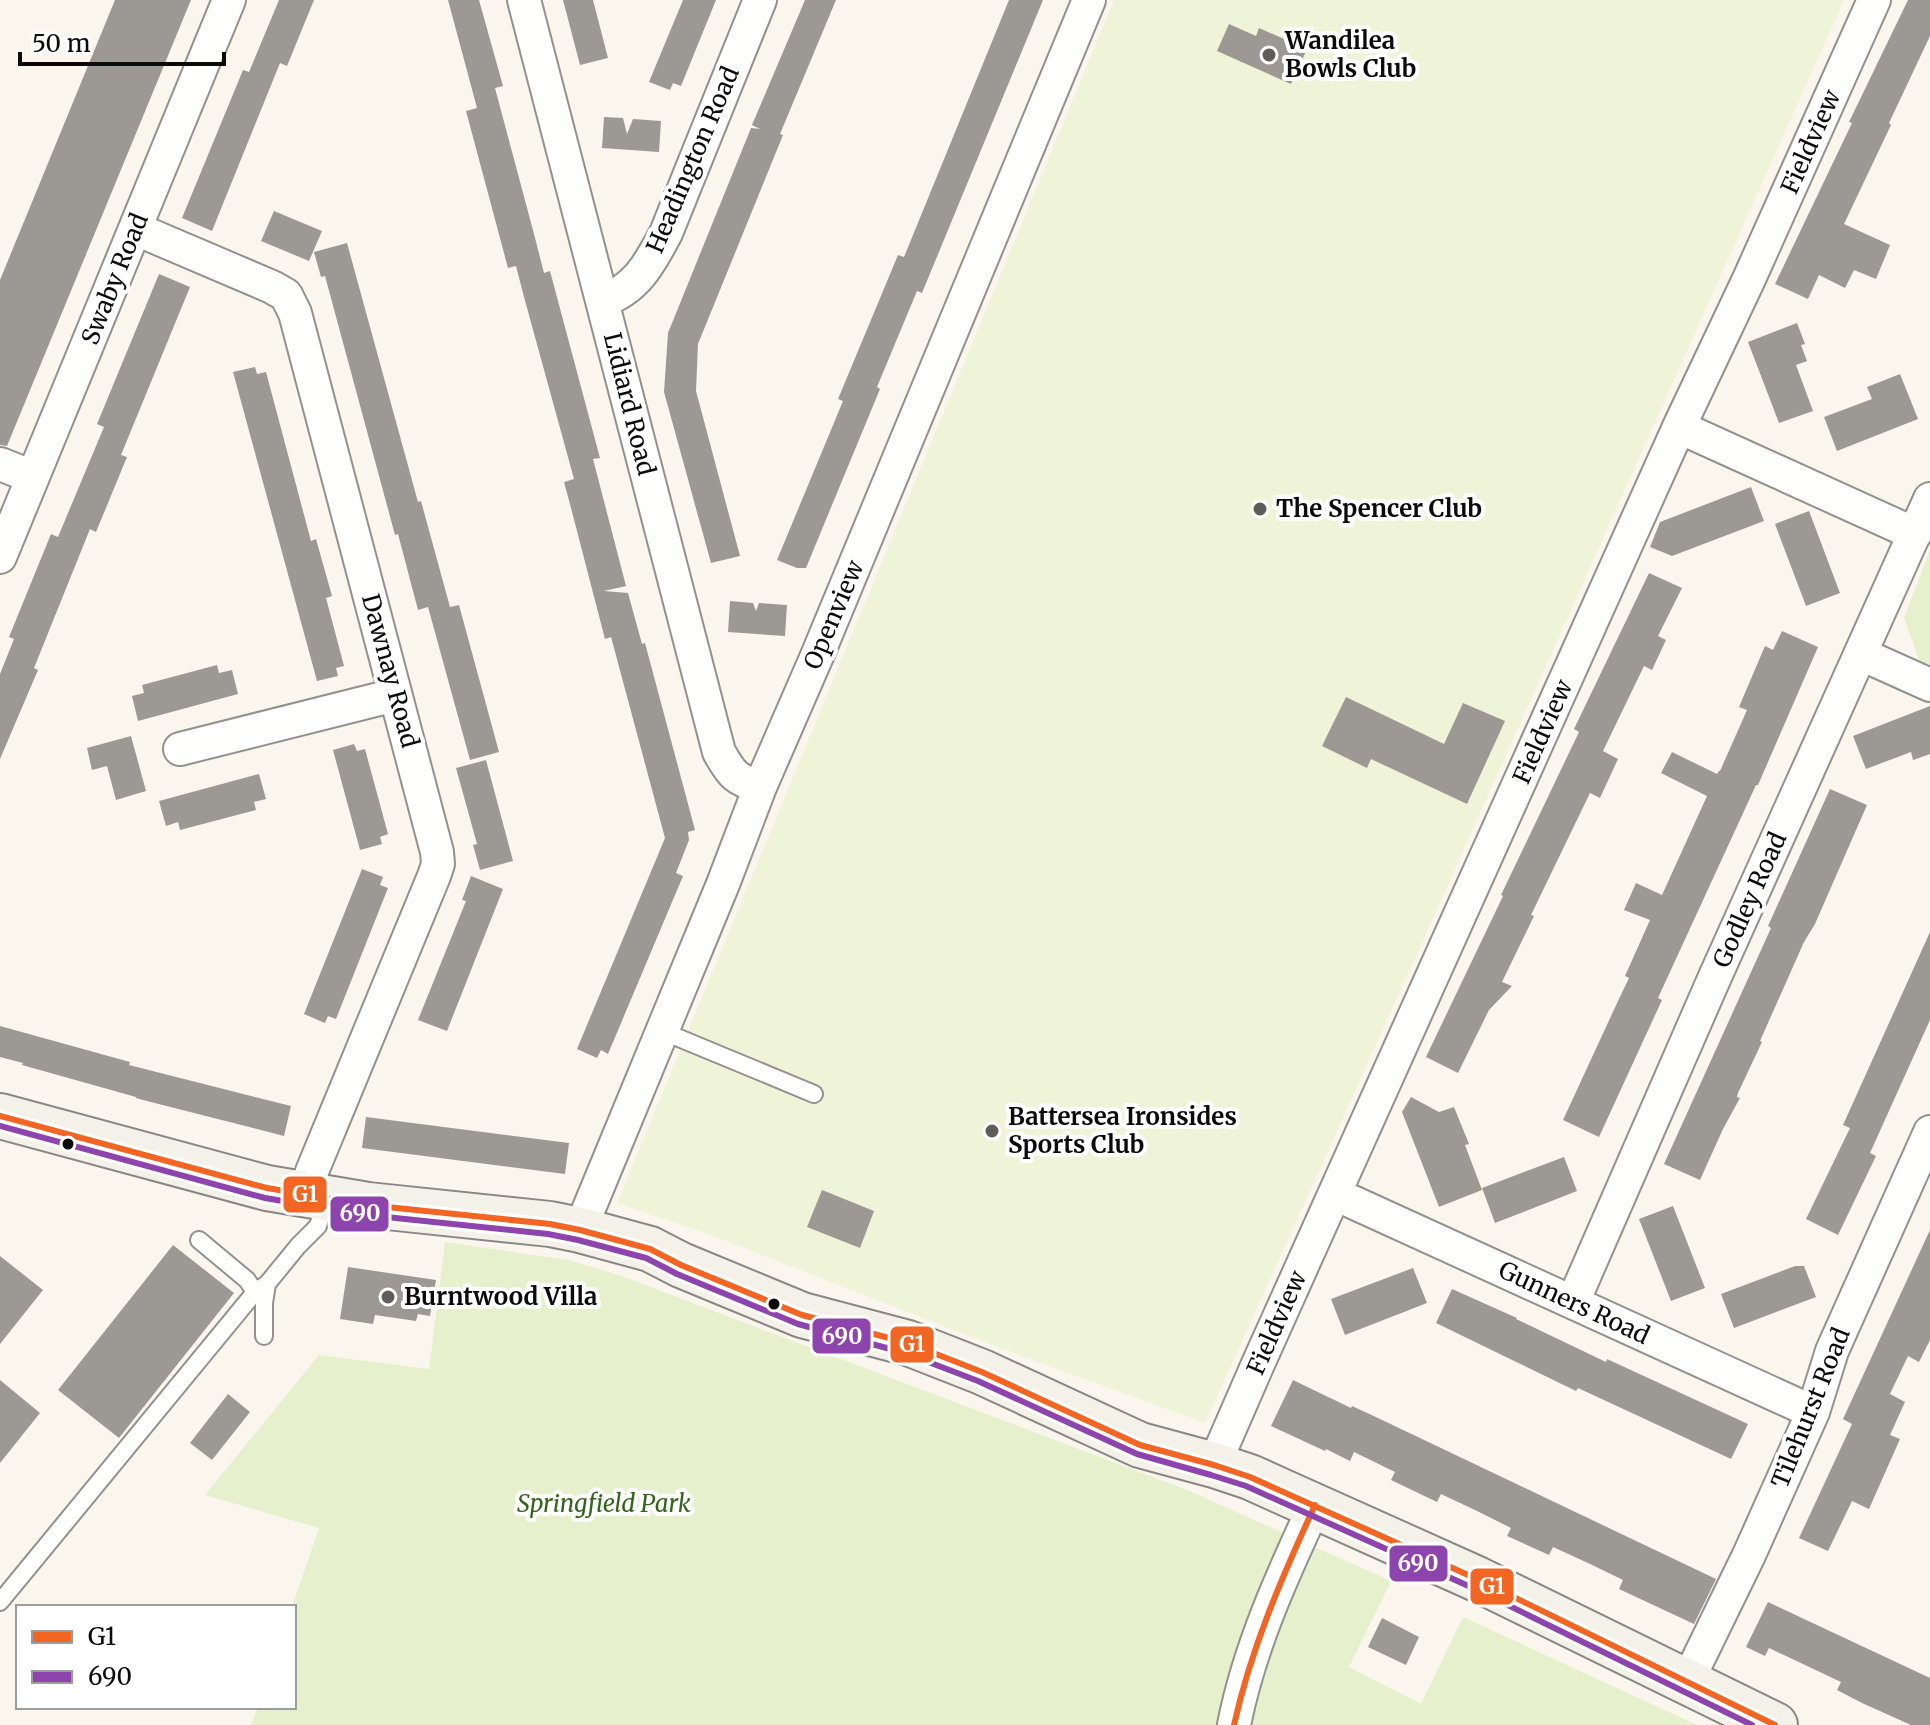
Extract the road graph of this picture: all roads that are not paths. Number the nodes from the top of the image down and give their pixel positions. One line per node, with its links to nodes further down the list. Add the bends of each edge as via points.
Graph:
1 (229, 0): 6 (street, Swaby Road)
2 (524, 0): 7 (street, Lidiard Road)
3 (760, 0): 7 (street, Headington Road, via 666,233 647,268 618,295)
4 (1089, 0): 18 (street, Openview)
5 (1874, 0): 8 (street, Fieldview)
6 (136, 229): 10 (street, Swaby Road); 16 (street, Dawnay Road, via 286,295)
7 (602, 301): 18 (street, Lidiard Road, via 719,752 731,773)
8 (1679, 427): 12 (street); 23 (street, Fieldview)
9 (0, 464): 10 (street)
10 (33, 477): 13 (street, Swaby Road)
11 (1930, 499): 12 (street, Godley Road)
12 (1915, 534): 14 (street, Godley Road)
13 (0, 557)
14 (1861, 654): 15 (street); 28 (street, Godley Road)
15 (1930, 685)
16 (395, 695): 17 (street); 24 (street, Dawnay Road, via 438,864 313,1169)
17 (180, 749)
18 (760, 787): 19 (street, Openview)
19 (662, 1031): 20 (lane); 25 (street, Openview)
20 (814, 1094)
21 (0, 1116): 24 (main road)
22 (1930, 1132): 30 (street, Tilehurst Road, via 1832,1351)
23 (1335, 1194): 28 (street, Gunners Road); 31 (street, Fieldview)
24 (315, 1197): 25 (main road); 27 (lane, via 318,1226)
25 (580, 1230): 31 (main road, via 650,1249 705,1275 706,1257 801,1290 823,1321 880,1335 905,1369 1009,1409 1032,1395 1140,1445)
26 (199, 1240): 27 (lane)
27 (261, 1288): 29 (lane); 33 (lane)
28 (1573, 1302): 30 (street, Gunners Road)
29 (264, 1336)
30 (1813, 1412): 34 (street, Tilehurst Road)
31 (1214, 1465): 32 (main road)
32 (1315, 1505): 34 (main road); 35 (street, via 1253,1651)
33 (0, 1602)
34 (1687, 1682): 36 (main road)
35 (1234, 1725)
36 (1775, 1725)

